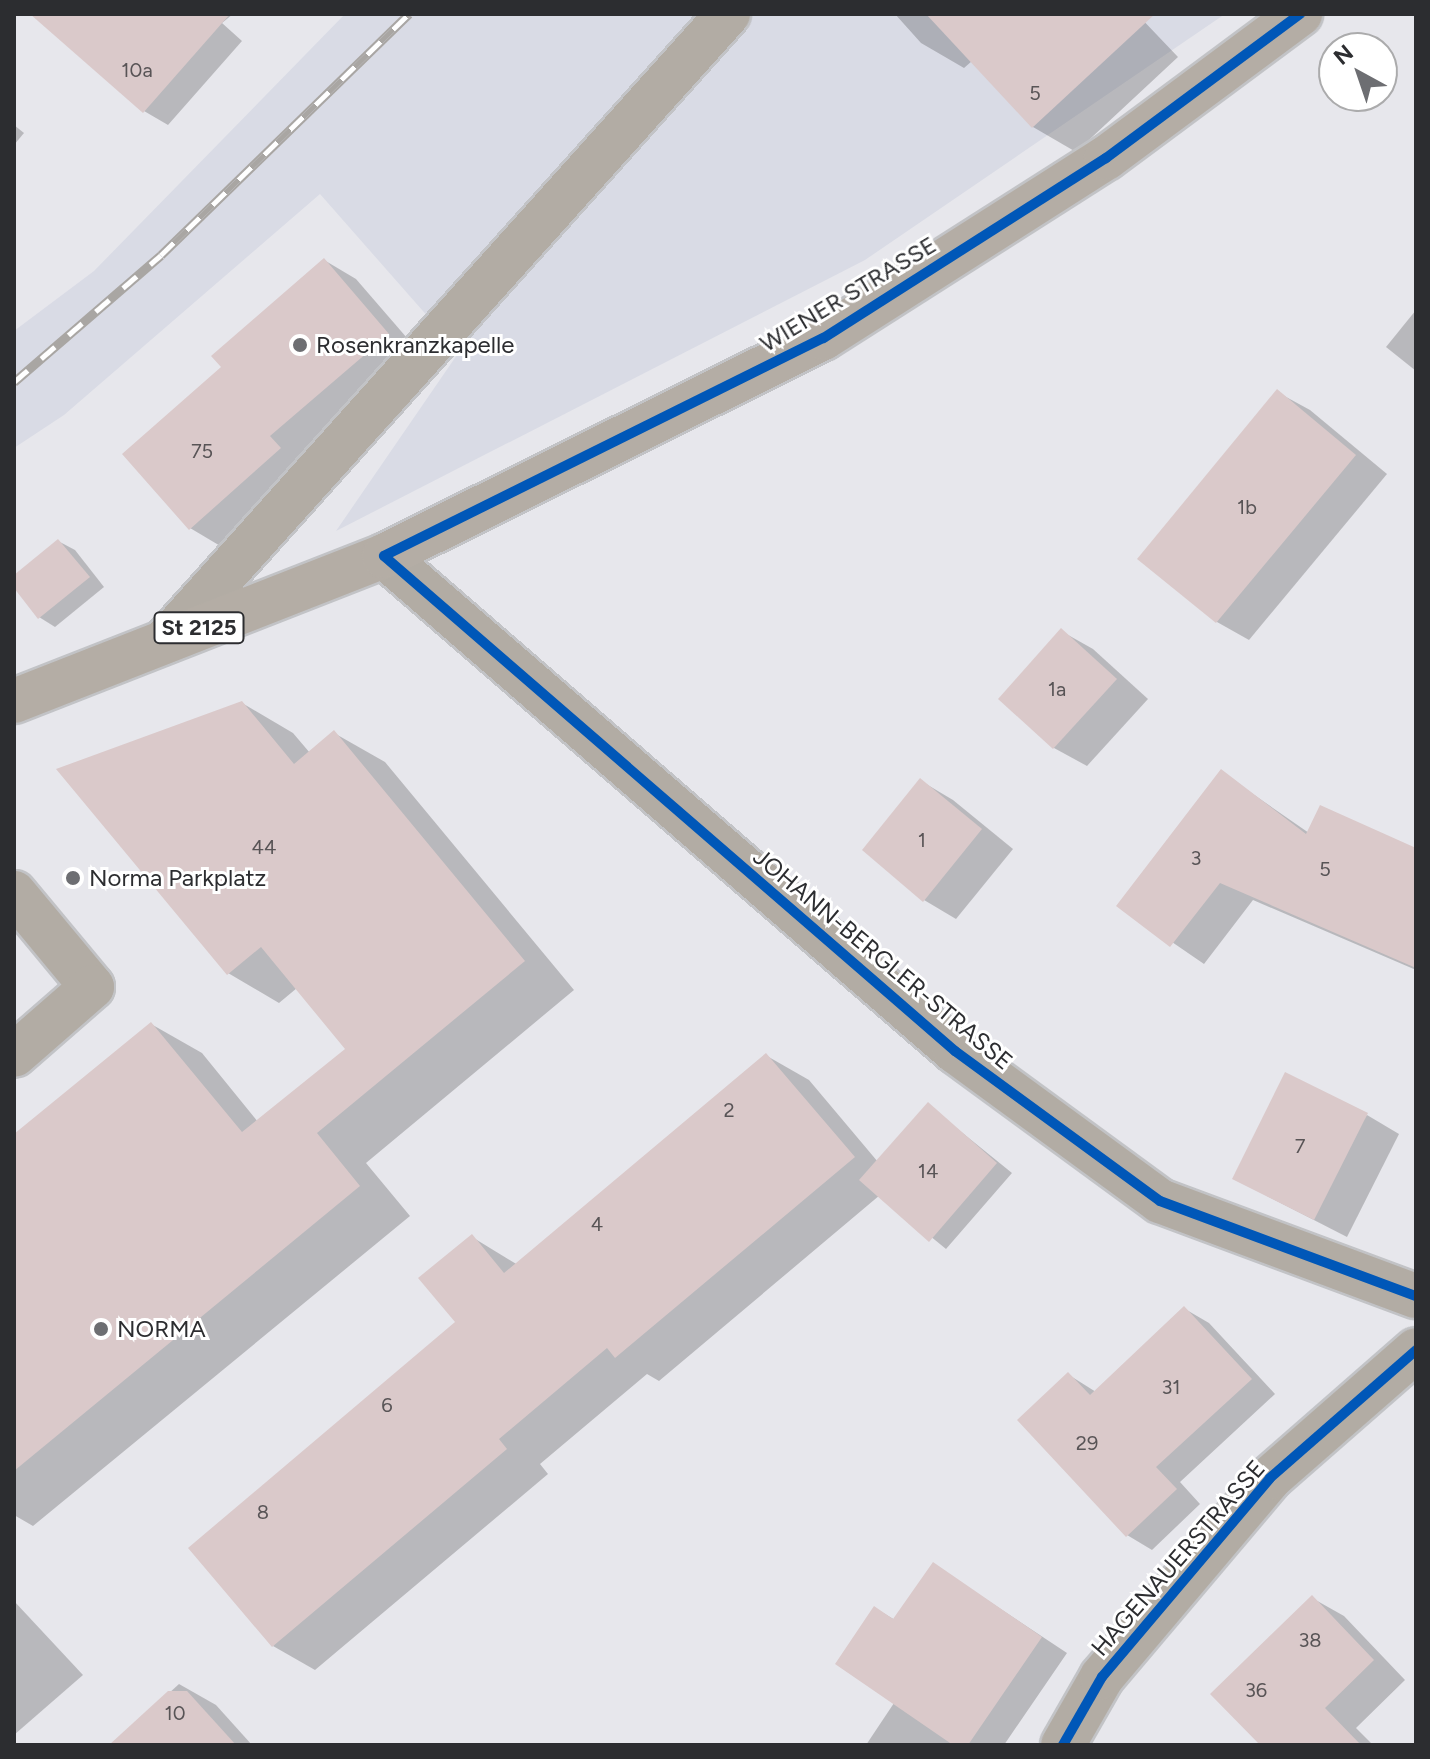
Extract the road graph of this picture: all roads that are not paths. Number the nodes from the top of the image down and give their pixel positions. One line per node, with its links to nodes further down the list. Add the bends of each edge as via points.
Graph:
1 (728, 14): 4 (street)
2 (1300, 14): 3 (main road, WIENER STRASSE / St 2125, via 1106,158 823,338)
3 (384, 556): 4 (main road, WIENER STRASSE / St 2125); 8 (street, JOHANN-BERGLER-STRASSE, via 955,1051 1160,1201)
4 (165, 641): 5 (main road, WIENER STRASSE / St 2125)
5 (14, 701)
6 (14, 893): 7 (street, via 92,987)
7 (14, 1055)
8 (1416, 1296)
9 (1416, 1350): 10 (street, HAGENAUERSTRASSE, via 1270,1478 1102,1677)
10 (1063, 1745)

